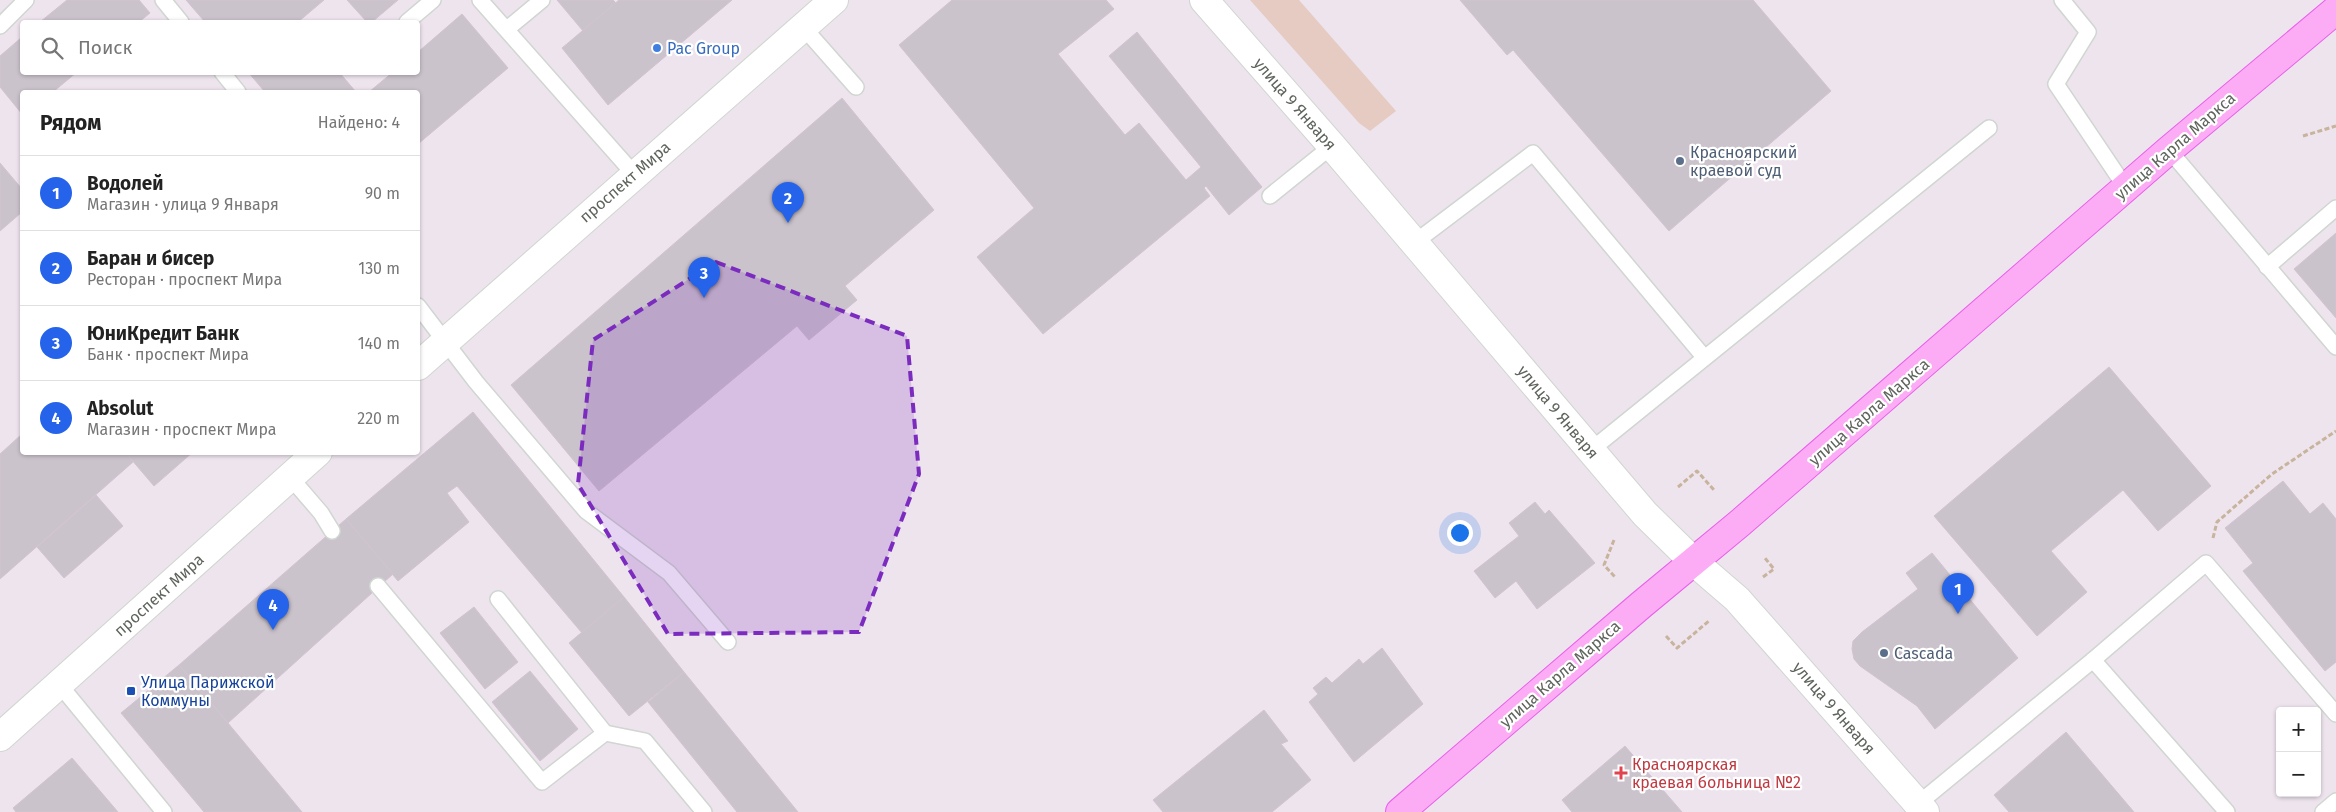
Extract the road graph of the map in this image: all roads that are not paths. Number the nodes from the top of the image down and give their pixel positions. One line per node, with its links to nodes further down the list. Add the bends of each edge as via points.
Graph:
1 (26, 0): 12 (lane)
2 (163, 0): 10 (lane)
3 (433, 0): 11 (lane)
4 (480, 0): 14 (lane)
5 (542, 0): 14 (lane)
6 (834, 0): 13 (street, проспект Мира)
7 (1204, 0): 19 (street, улица 9 Января)
8 (2062, 0): 22 (lane, via 2088,32 2056,84)
9 (2328, 8): 20 (main road, улица Карла Маркса)
10 (179, 20)
11 (409, 20)
12 (0, 26)
13 (804, 28): 16 (lane); 21 (street, проспект Мира)
14 (507, 29): 21 (lane)
15 (224, 75): 17 (lane)
16 (856, 86)
17 (236, 90)
18 (1988, 128): 30 (lane)
19 (1332, 146): 23 (lane); 25 (street, улица 9 Января)
20 (2169, 150): 22 (main road, улица Карла Маркса); 26 (lane)
21 (634, 174): 28 (street, проспект Мира)
22 (2126, 188): 36 (main road, улица Карла Маркса)
23 (1270, 196)
24 (2336, 208): 26 (lane)
25 (1414, 243): 30 (lane, via 1533,153); 32 (street, улица 9 Января)
26 (2267, 267): 29 (lane)
27 (420, 309): 28 (lane)
28 (445, 342): 31 (street, проспект Мира); 39 (lane, via 586,511 669,572)
29 (2336, 347)
30 (1704, 358): 32 (lane)
31 (420, 364)
32 (1591, 450): 36 (street, улица 9 Января, via 1645,514)
33 (315, 455): 34 (street, проспект Мира)
34 (290, 477): 35 (lane); 41 (street, проспект Мира)
35 (332, 531)
36 (1694, 562): 46 (street, улица 9 Января, via 1737,599); 49 (main road, улица Карла Маркса)
37 (378, 586): 43 (lane, via 542,782)
38 (498, 599): 43 (lane)
39 (728, 642)
40 (2093, 660): 42 (lane, via 2206,563); 46 (lane); 50 (lane)
41 (59, 684): 44 (street, проспект Мира); 47 (lane)
42 (2336, 714)
43 (605, 733): 48 (lane, via 645,741)
44 (0, 738)
45 (2336, 802): 51 (lane)
46 (1917, 809)
47 (164, 812)
48 (704, 812)
49 (1400, 812)
50 (2227, 812)
51 (2323, 812)

